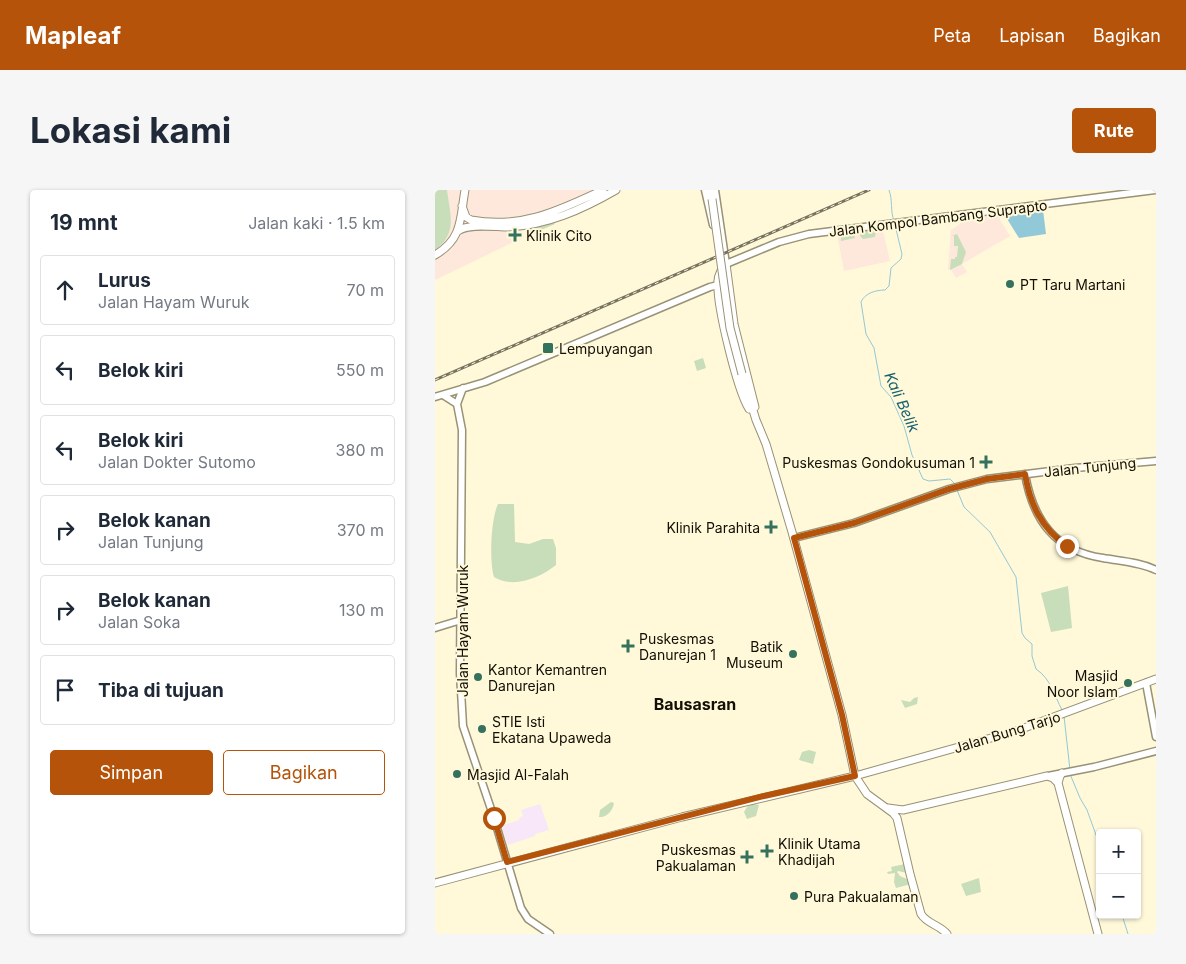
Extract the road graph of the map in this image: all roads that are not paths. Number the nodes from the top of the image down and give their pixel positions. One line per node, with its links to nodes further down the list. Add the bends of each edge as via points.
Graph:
1 (465, 190): 8 (main road)
2 (603, 190): 9 (main road)
3 (616, 190): 9 (main road)
4 (705, 190): 12 (street)
5 (709, 190): 16 (main road, bridge)
6 (715, 190): 10 (street)
7 (1155, 190): 16 (street, Jalan Kompol Bambang Suprapto, via 790,238)
8 (462, 206): 11 (main road, via 466,217 471,220); 13 (main road)
9 (555, 216): 11 (main road)
10 (720, 223): 12 (street); 14 (street)
11 (508, 224): 13 (main road, via 467,226)
12 (713, 224): 14 (street)
13 (458, 230): 15 (main road, via 448,245)
14 (722, 242): 16 (street)
15 (435, 254)
16 (723, 265): 17 (main road); 18 (main road); 26 (main road, bridge, via 730,328)
17 (718, 285): 18 (street); 20 (main road); 21 (street, via 485,382)
18 (729, 293): 19 (main road)
19 (732, 308): 20 (street); 26 (main road, via 755,401)
20 (721, 311): 26 (main road, via 745,402)
21 (463, 388): 22 (street); 25 (street)
22 (445, 396): 23 (street); 24 (street); 25 (street)
23 (435, 397)
24 (435, 402)
25 (457, 404): 31 (street, Jalan Hayam Wuruk, via 462,438)
26 (756, 420): 29 (main road)
27 (1156, 460): 28 (street, Jalan Tunjung)
28 (1025, 474): 29 (street, Jalan Tunjung, via 966,484 854,523); 30 (street, via 1030,499 1037,513 1048,530 1064,544 1089,556 1145,565)
29 (794, 538): 38 (main road, via 842,715)
30 (1156, 570)
31 (461, 620): 32 (street); 44 (street, Jalan Hayam Wuruk, via 463,726)
32 (435, 628)
33 (1156, 679): 34 (main road, Jalan Bung Tarjo)
34 (1146, 683): 35 (street); 38 (main road, Jalan Bung Tarjo, via 1017,731)
35 (1156, 737)
36 (1156, 751): 37 (street)
37 (1067, 772): 39 (street); 40 (main road, via 1059,776)
38 (855, 776): 41 (main road, via 867,794); 44 (main road, Jalan Bung Tarjo)
39 (1047, 776): 40 (main road); 42 (main road)
40 (1058, 783): 48 (main road)
41 (885, 808): 42 (main road); 43 (main road)
42 (903, 810): 43 (main road)
43 (897, 818): 47 (main road, via 921,914)
44 (507, 862): 45 (main road, Jalan Bung Tarjo); 46 (street, Jalan Hayam Wuruk, via 524,914)
45 (435, 883)
46 (549, 934)
47 (947, 934)
48 (1098, 934)

